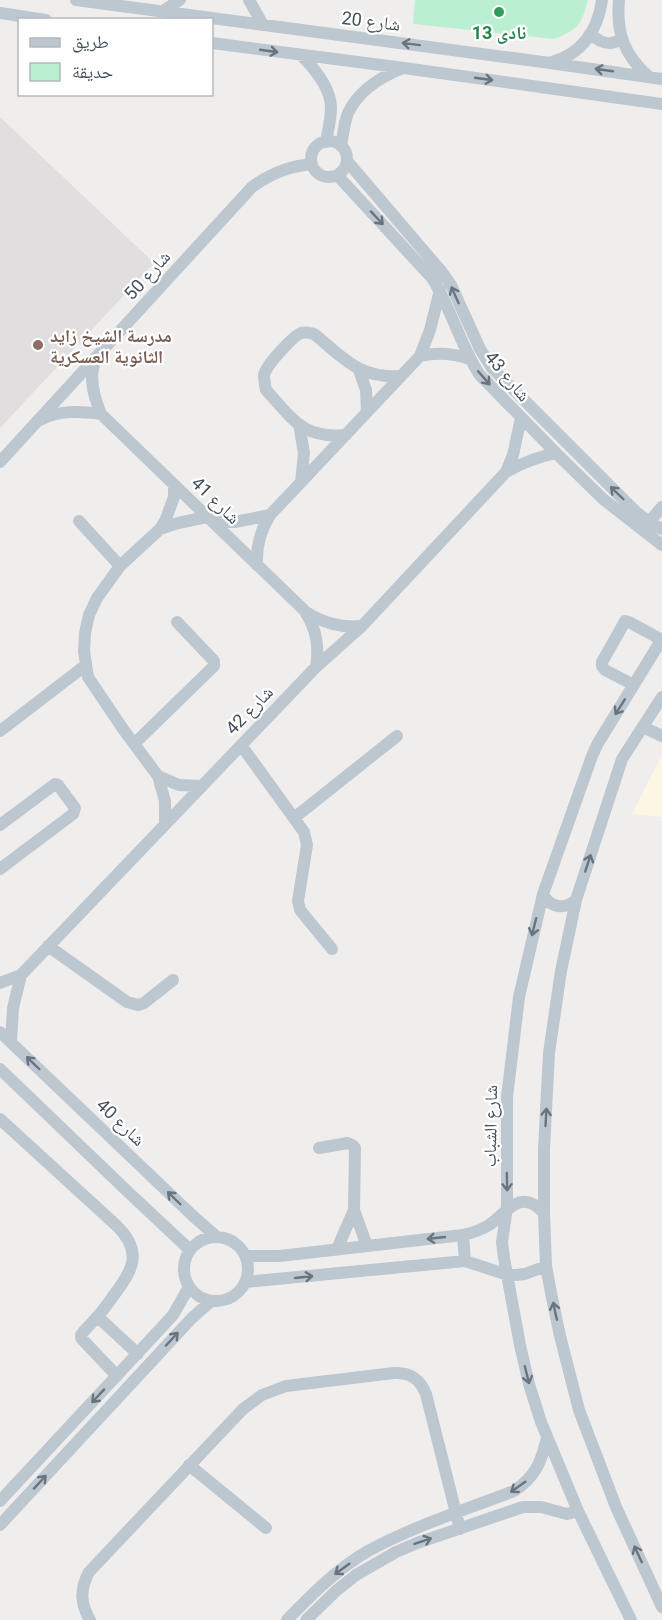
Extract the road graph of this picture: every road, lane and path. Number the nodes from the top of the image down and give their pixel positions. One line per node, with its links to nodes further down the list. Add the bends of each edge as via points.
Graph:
1 (76, 0): 6 (street, شارع 20)
2 (180, 0): 6 (street)
3 (249, 0): 9 (street)
4 (602, 0): 10 (street, via 600,16)
5 (619, 0): 11 (street)
6 (163, 11): 9 (street, شارع 20)
7 (0, 13): 8 (street)
8 (33, 18)
9 (264, 25): 14 (street, شارع 20, one-way to 9)
10 (591, 34): 11 (street, via 602,43); 14 (street, via 578,50)
11 (622, 39): 16 (street, via 632,60)
12 (213, 43): 13 (street, one-way to 13)
13 (301, 55): 15 (street); 19 (street, via 328,96 331,108)
14 (550, 63): 16 (street, شارع 20, one-way to 14)
15 (404, 68): 18 (street, one-way to 18); 20 (street, via 380,79 361,94 347,115)
16 (649, 77): 17 (street, شارع 20)
17 (662, 79)
18 (662, 104)
19 (326, 142): 20 (street); 22 (street, via 314,150)
20 (341, 146): 21 (street)
21 (347, 161): 23 (street); 24 (street, شارع 43)
22 (312, 164): 23 (street, via 322,176); 26 (street, شارع 50, via 280,171 252,187)
23 (337, 175): 24 (street, شارع 43, one-way to 24)
24 (437, 274): 25 (street, شارع 43); 46 (street, شارع 43, one-way to 24, via 492,368 451,285)
25 (440, 290): 27 (street); 28 (street, شارع 43)
26 (101, 351): 32 (street, via 93,364 92,381); 34 (street, شارع 50)
27 (420, 356): 28 (street, via 451,353); 30 (street)
28 (470, 359): 33 (street, شارع 43, one-way to 33, via 479,374)
29 (359, 370): 30 (street); 31 (street, via 366,390); 35 (street, via 314,334 299,334 267,367 264,382 266,390)
30 (401, 376): 31 (street)
31 (367, 412): 36 (street)
32 (100, 414): 34 (street, via 67,412); 41 (street, شارع 41)
33 (521, 418): 37 (street, شارع 43); 39 (street, شارع 42)
34 (36, 422): 38 (street, شارع 50)
35 (299, 424): 36 (street, via 321,435); 40 (street, via 304,453)
36 (346, 435): 40 (street)
37 (556, 453): 39 (street, شارع 42); 49 (street, شارع 43, via 603,499)
38 (0, 462)
39 (506, 472): 54 (street, شارع 42)
40 (301, 482): 43 (street)
41 (174, 485): 44 (street, شارع 41); 47 (street, via 171,508)
42 (662, 507): 46 (street)
43 (270, 515): 44 (street, via 235,522); 50 (street, via 260,534)
44 (209, 519): 47 (street); 50 (street, شارع 41)
45 (79, 521): 51 (street)
46 (649, 522): 48 (street, شارع 43)
47 (160, 529): 51 (street)
48 (662, 529)
49 (662, 545)
50 (257, 565): 52 (street, شارع 41)
51 (120, 566): 56 (street, via 90,615 85,633)
52 (306, 612): 54 (street, شارع 41, via 338,626); 57 (street, شارع 41, via 318,639)
53 (177, 622): 64 (street, via 214,661 214,666)
54 (362, 626): 57 (street, شارع 42)
55 (662, 640): 58 (street, شارع الشباب); 58 (street, via 629,622 623,625 602,666)
56 (86, 665): 60 (street); 64 (street, via 88,676)
57 (316, 667): 65 (street, شارع 42)
58 (634, 686): 72 (street, شارع الشباب, one-way to 72, via 592,756)
59 (662, 697): 61 (street)
60 (2, 725)
61 (643, 727): 63 (street); 73 (street, one-way to 61, via 622,759)
62 (398, 736): 68 (street)
63 (662, 736)
64 (134, 744): 66 (street)
65 (241, 745): 67 (street, شارع 42); 68 (street)
66 (158, 776): 67 (street, via 179,785); 69 (street, via 165,801)
67 (202, 786): 69 (street, شارع 42)
68 (294, 818): 75 (street, via 307,844 300,910)
69 (165, 824): 74 (street, شارع 42)
70 (0, 825): 71 (street, via 55,784 75,808 73,814)
71 (0, 869)
72 (543, 894): 73 (street, via 558,906); 84 (street, شارع الشباب, one-way to 84, via 519,997 511,1061 507,1097)
73 (576, 900): 86 (street, one-way to 73, via 549,1053)
74 (48, 946): 76 (street, شارع 42); 77 (street, via 127,1002 138,1005)
75 (332, 949)
76 (21, 975): 78 (street, شارع 42); 80 (street, شارع 42, via 13,1008)
77 (173, 980)
78 (0, 984)
79 (0, 1032): 80 (street, شارع 40)
80 (11, 1042): 88 (street, شارع 40, one-way to 80)
81 (0, 1069): 90 (street)
82 (0, 1119): 99 (street, via 126,1234 131,1244 132,1267)
83 (319, 1148): 85 (street, via 348,1143 355,1148)
84 (507, 1208): 86 (street, via 531,1203); 87 (street, via 488,1226); 95 (street, شارع الشباب, via 502,1242)
85 (354, 1210): 89 (street); 91 (street)
86 (544, 1213): 94 (street)
87 (463, 1235): 89 (street, one-way to 89); 93 (street)
88 (218, 1237): 90 (street, via 202,1240); 92 (street, via 237,1245)
89 (367, 1246): 91 (street)
90 (190, 1250): 97 (street, via 184,1268)
91 (337, 1250): 92 (street)
92 (245, 1256): 96 (street)
93 (465, 1261): 95 (street); 96 (street, one-way to 93)
94 (546, 1266): 95 (street); 110 (street, one-way to 94, via 616,1507 579,1410)
95 (508, 1275): 102 (street, شارع الشباب, one-way to 102, via 524,1364)
96 (245, 1282): 98 (street, via 232,1298)
97 (189, 1287): 98 (street); 100 (street, via 173,1315)
98 (212, 1301): 107 (street, one-way to 98)
99 (98, 1317): 100 (street); 101 (street, via 81,1333 81,1338)
100 (138, 1354): 101 (street)
101 (117, 1376): 104 (street, one-way to 104)
102 (547, 1438): 105 (street, شارع الشباب); 106 (street, one-way to 106, via 540,1464 524,1484)
103 (189, 1466): 106 (street, via 243,1409 273,1389 402,1373 423,1386); 108 (street); 111 (street, via 89,1572 82,1597)
104 (0, 1501)
105 (578, 1511): 109 (street, via 567,1514 523,1507); 114 (street, شارع الشباب)
106 (455, 1514): 109 (street); 112 (street, one-way to 112, via 367,1552 328,1580)
107 (0, 1525)
108 (266, 1528)
109 (460, 1529): 113 (street, one-way to 109, via 337,1590 375,1563)
110 (662, 1607)
111 (90, 1620)
112 (287, 1620)
113 (306, 1620)
114 (631, 1620)

